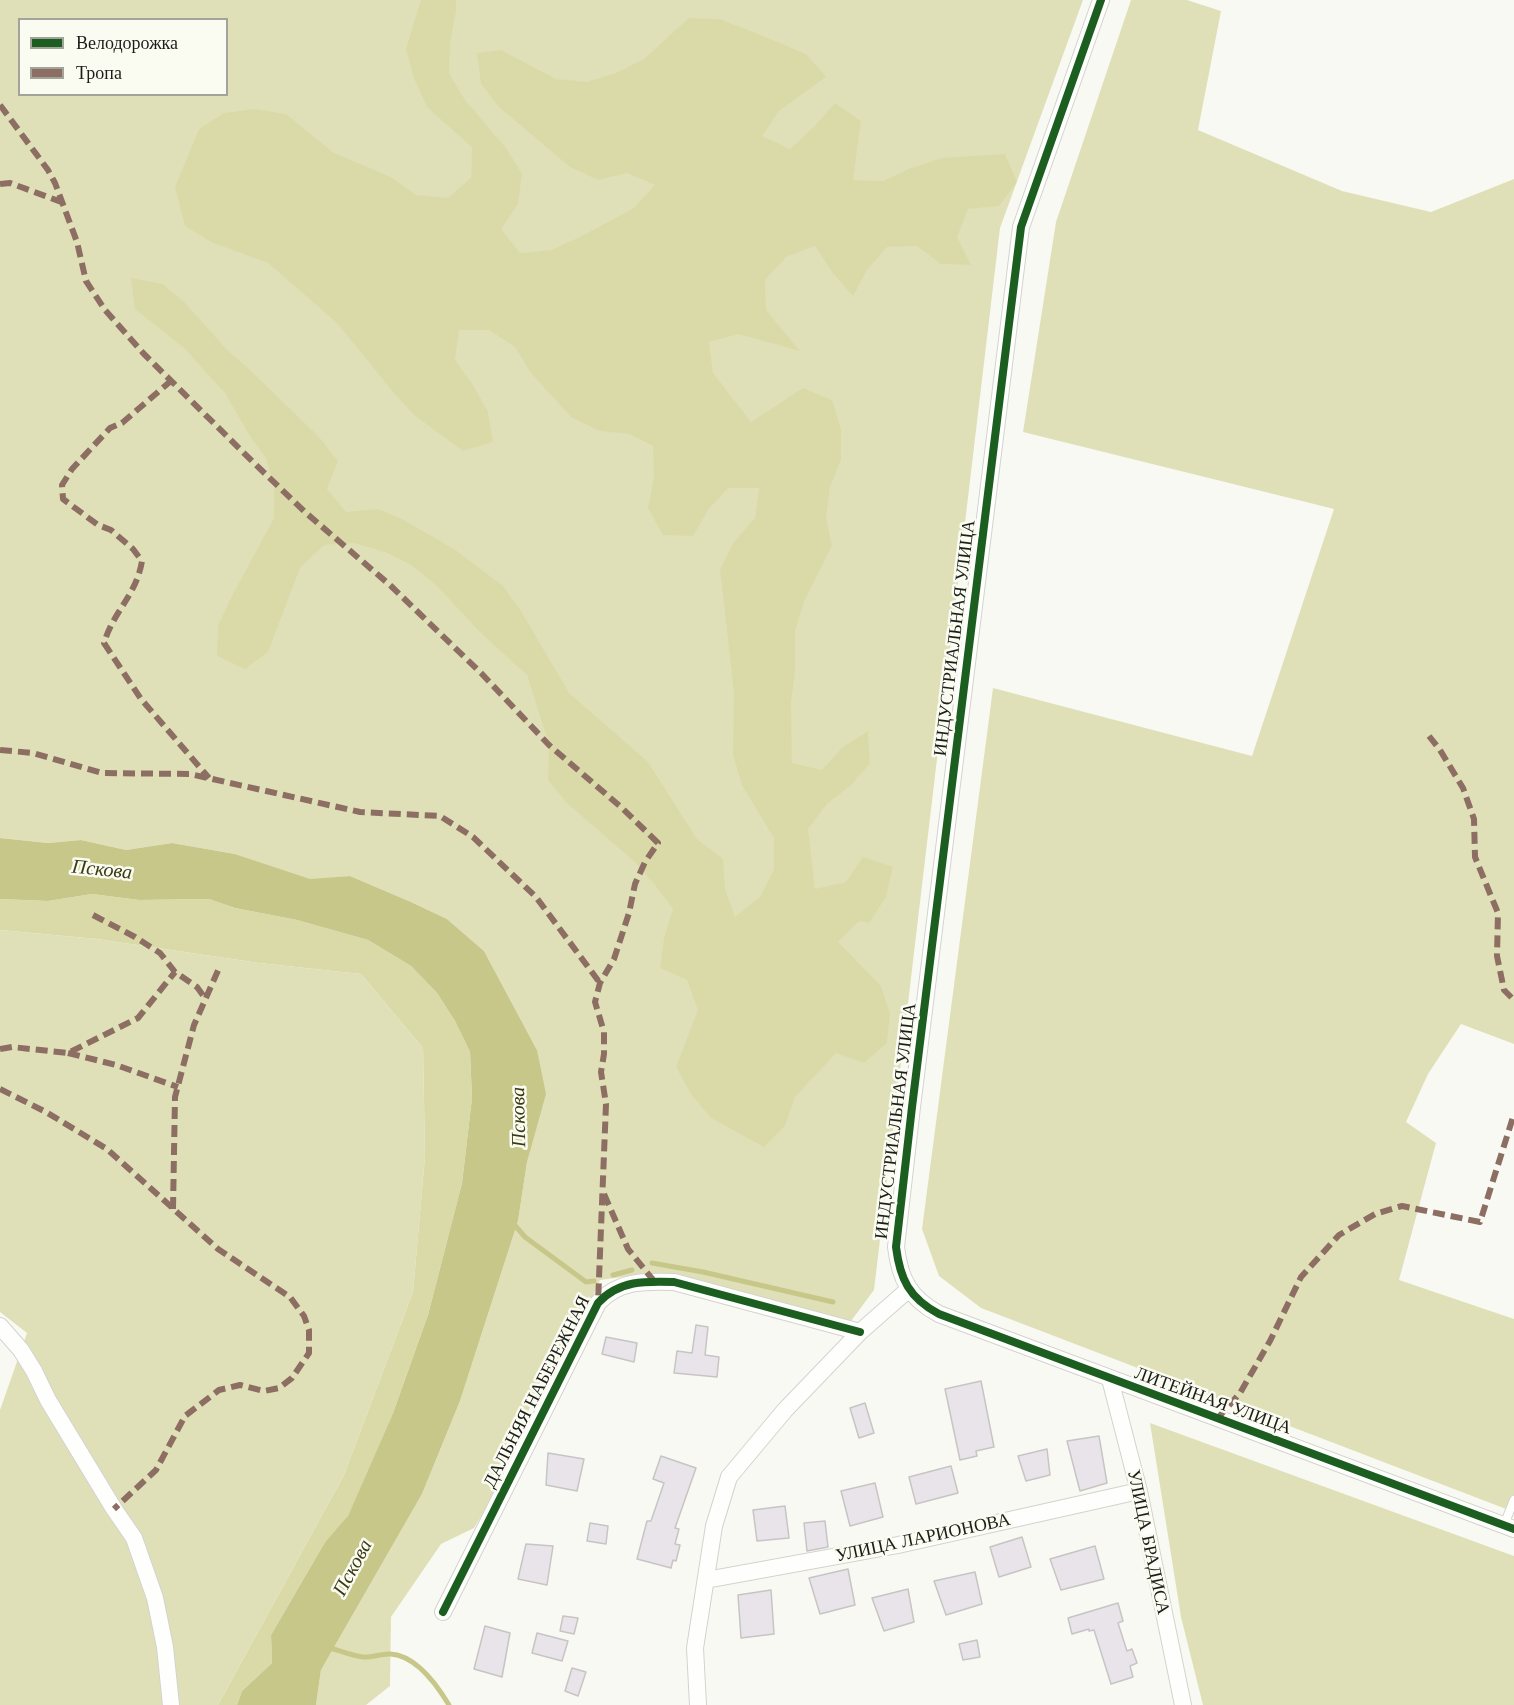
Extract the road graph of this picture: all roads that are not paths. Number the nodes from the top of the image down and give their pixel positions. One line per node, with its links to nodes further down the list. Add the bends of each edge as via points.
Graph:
1 (1101, 0): 2 (street, ИНДУСТРИАЛЬНАЯ УЛИЦА, via 1021,227 896,1246)
2 (909, 1289): 4 (street); 5 (street, ЛИТЕЙНАЯ УЛИЦА, via 921,1303 939,1314)
3 (0, 1326): 11 (street, via 21,1350 134,1538 155,1598)
4 (860, 1332): 9 (street, via 785,1410 729,1477 714,1526); 10 (street, ДАЛЬНЯЯ НАБЕРЕЖНАЯ, via 675,1282 643,1281 606,1294 598,1303)
5 (1110, 1379): 6 (street, УЛИЦА БРАДИСА); 8 (street, ЛИТЕЙНАЯ УЛИЦА)
6 (1138, 1491): 9 (street, УЛИЦА ЛАРИОНОВА, via 898,1545); 13 (street, УЛИЦА БРАДИСА)
7 (1514, 1500): 8 (lane)
8 (1509, 1527)
9 (706, 1580): 12 (street, via 695,1648)
10 (443, 1612)
11 (171, 1705)
12 (698, 1705)
13 (1183, 1705)

